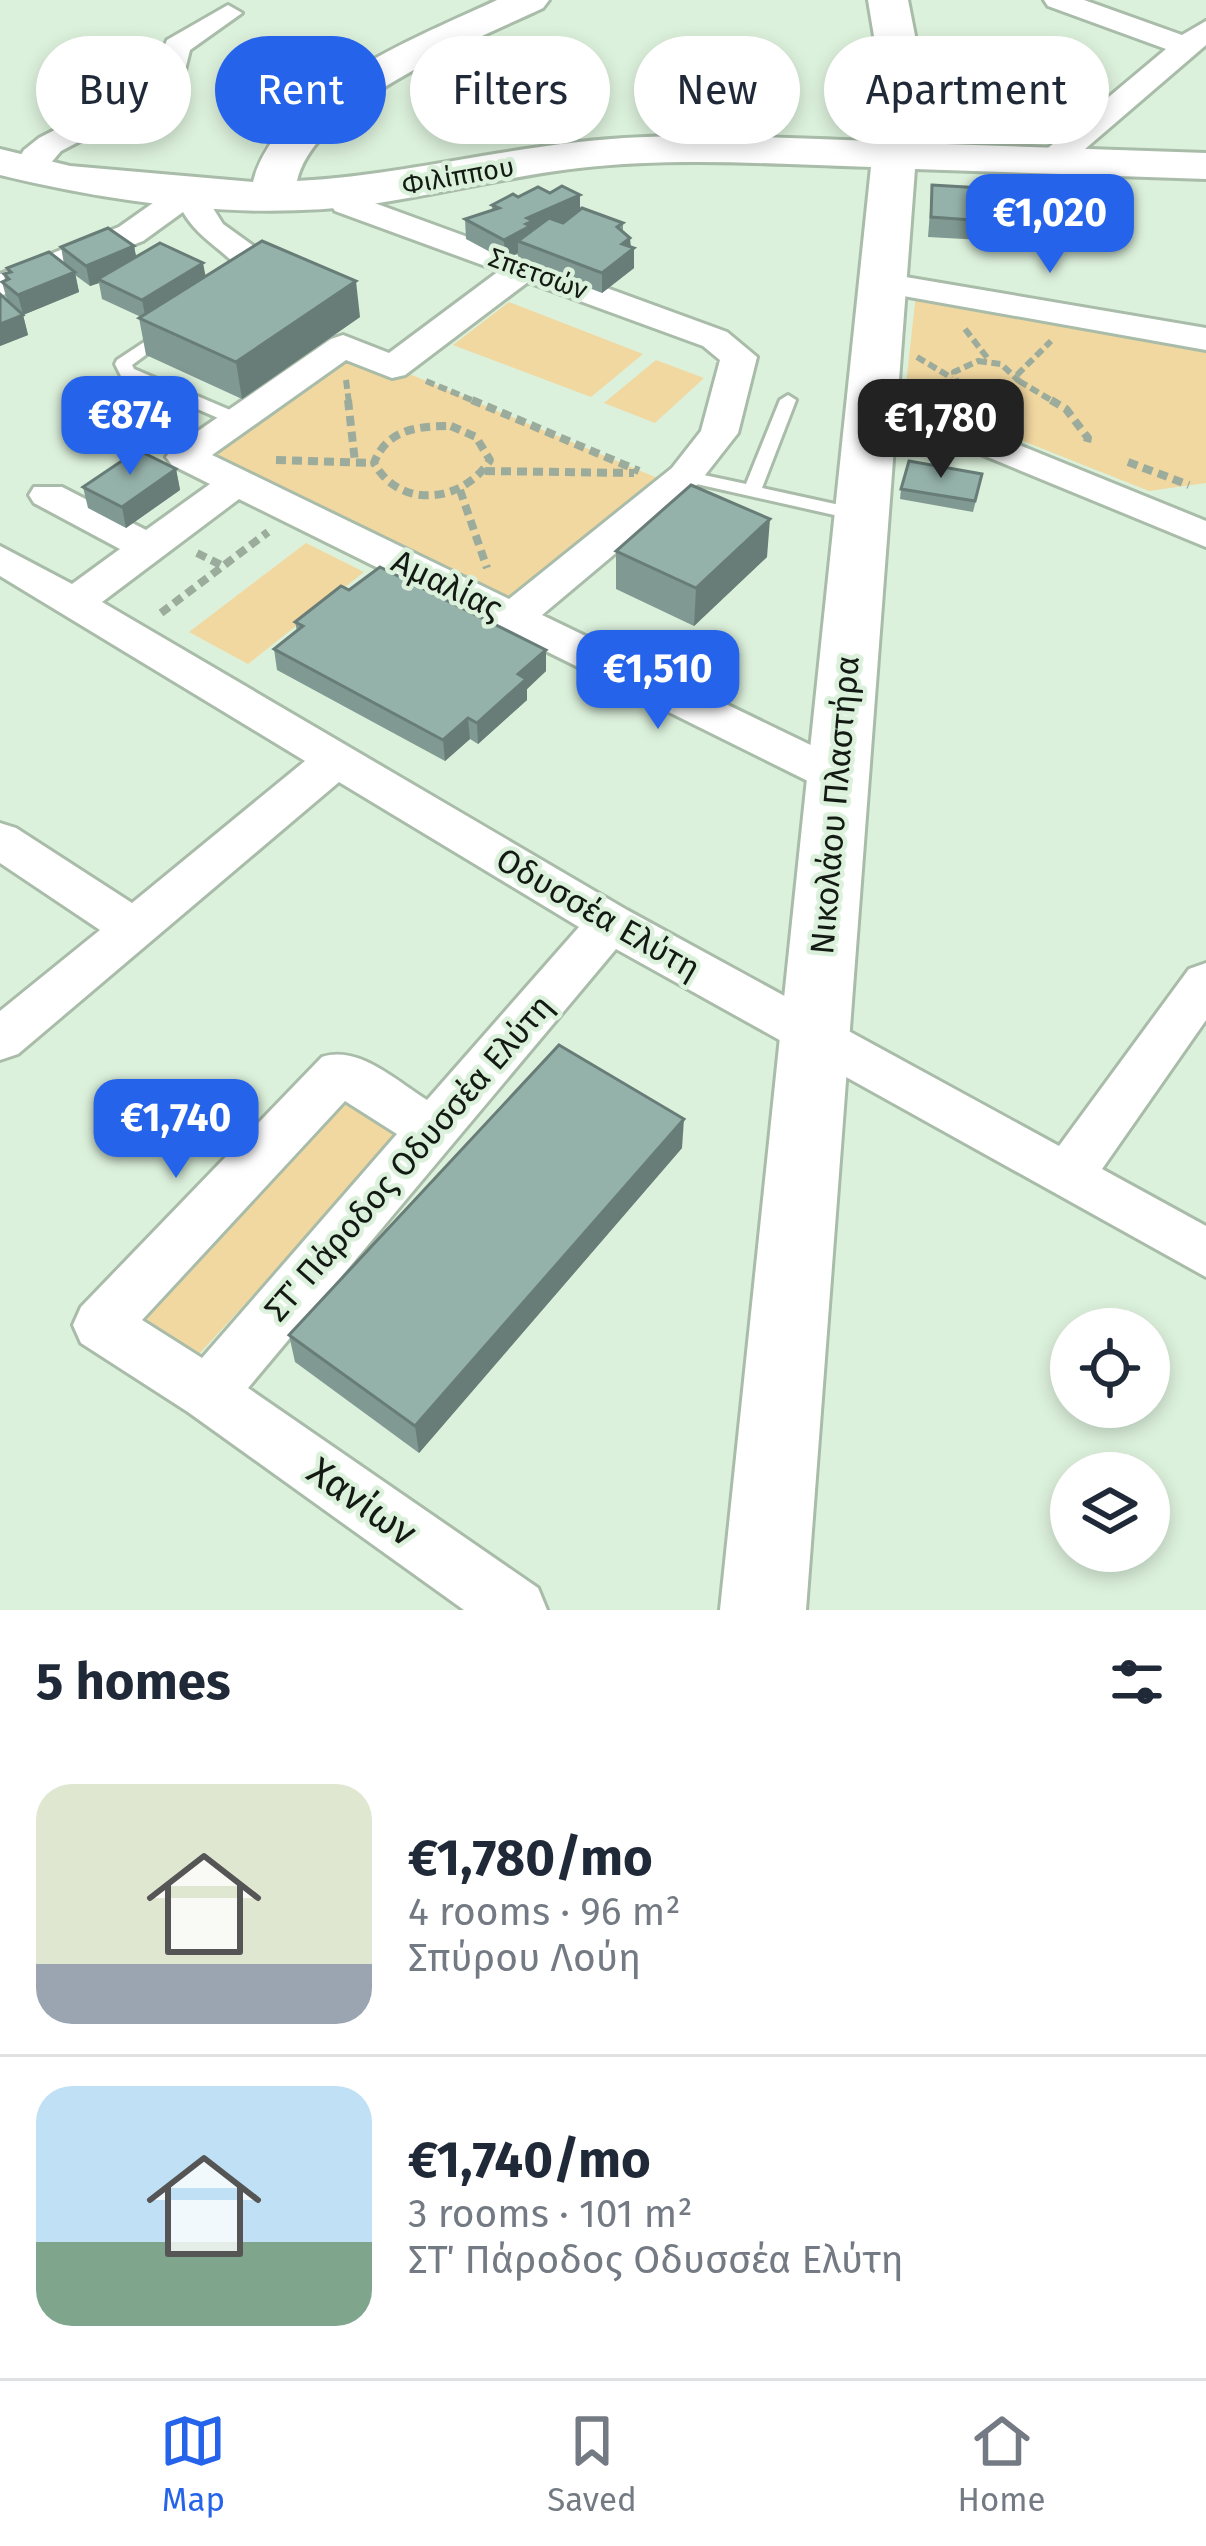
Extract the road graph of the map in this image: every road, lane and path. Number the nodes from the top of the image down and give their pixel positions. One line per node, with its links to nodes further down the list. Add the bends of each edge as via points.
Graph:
1 (197, 0): 9 (street, via 228,13 177,46 152,94)
2 (529, 0): 12 (main road, via 324,113 291,144)
3 (888, 0): 6 (main road, Νικολάου Πλαστήρα, via 899,66)
4 (1058, 0): 5 (street)
5 (1195, 38): 7 (street)
6 (894, 153): 7 (main road, Φιλίππου); 10 (main road, Φιλίππου, via 670,147); 15 (main road, Νικολάου Πλαστήρα)
7 (1053, 160): 8 (main road, Φιλίππου)
8 (1206, 166)
9 (9, 172): 11 (main road, Φιλίππου)
10 (338, 192): 12 (main road, Φιλίππου); 13 (street, Σπετσών, via 346,204)
11 (188, 193): 12 (main road, Φιλίππου); 14 (street, via 209,230 257,264); 16 (street, via 131,234)
12 (273, 196)
13 (524, 269): 20 (street); 28 (street, Σπετσών, via 715,339 739,356 719,433)
14 (245, 280)
15 (882, 283): 18 (street); 22 (main road, Νικολάου Πλαστήρα)
16 (0, 286)
17 (193, 316): 24 (lane, via 123,364)
18 (1206, 339)
19 (343, 346): 20 (street); 24 (street); 26 (path)
20 (392, 367): 27 (path, via 645,473)
21 (1019, 381): 21 (path, via 1015,392 988,400 967,395 952,378 959,366 978,361 1001,364); 25 (path, via 1066,409)
22 (872, 396): 34 (main road, Νικολάου Πλαστήρα); 35 (street)
23 (788, 400): 31 (lane)
24 (238, 420): 29 (street, Αμαλίας, via 185,457)
25 (1086, 446)
26 (355, 462)
27 (485, 471): 30 (path); 30 (path, via 487,448 451,427 414,428 376,452 377,474 402,491)
28 (686, 476): 31 (lane); 39 (street)
29 (237, 482): 33 (street, Αμαλίας); 36 (street)
30 (460, 490): 39 (path)
31 (752, 491): 34 (lane)
32 (48, 495): 36 (street)
33 (296, 511): 39 (street, Αμαλίας); 40 (path)
34 (861, 515): 42 (main road, Νικολάου Πλαστήρα)
35 (1206, 535)
36 (149, 548): 38 (street)
37 (0, 559): 38 (street, Οδυσσέα Ελύτη)
38 (74, 602): 40 (street, Οδυσσέα Ελύτη)
39 (508, 615): 42 (street, Αμαλίας)
40 (131, 636): 41 (street, Οδυσσέα Ελύτη)
41 (338, 758): 44 (street, Οδυσσέα Ελύτη); 45 (street)
42 (838, 777): 47 (main road, Νικολάου Πλαστήρα)
43 (0, 840): 45 (street)
44 (610, 923): 47 (street, Οδυσσέα Ελύτη); 49 (street, ΣΤ΄ Πάροδος Οδυσσέα Ελύτη)
45 (134, 928): 48 (street)
46 (1206, 982): 50 (street)
47 (814, 1039): 50 (street, Οδυσσέα Ελύτη); 53 (main road, Νικολάου Πλαστήρα)
48 (0, 1040)
49 (433, 1130): 52 (street, ΣΤ΄ Πάροδος Οδυσσέα Ελύτη); 52 (street, Χανίων, via 340,1072 101,1324)
50 (1068, 1175): 51 (street, Οδυσσέα Ελύτη)
51 (1206, 1253)
52 (208, 1394): 54 (street, Χανίων)
53 (767, 1607)
54 (516, 1610)

